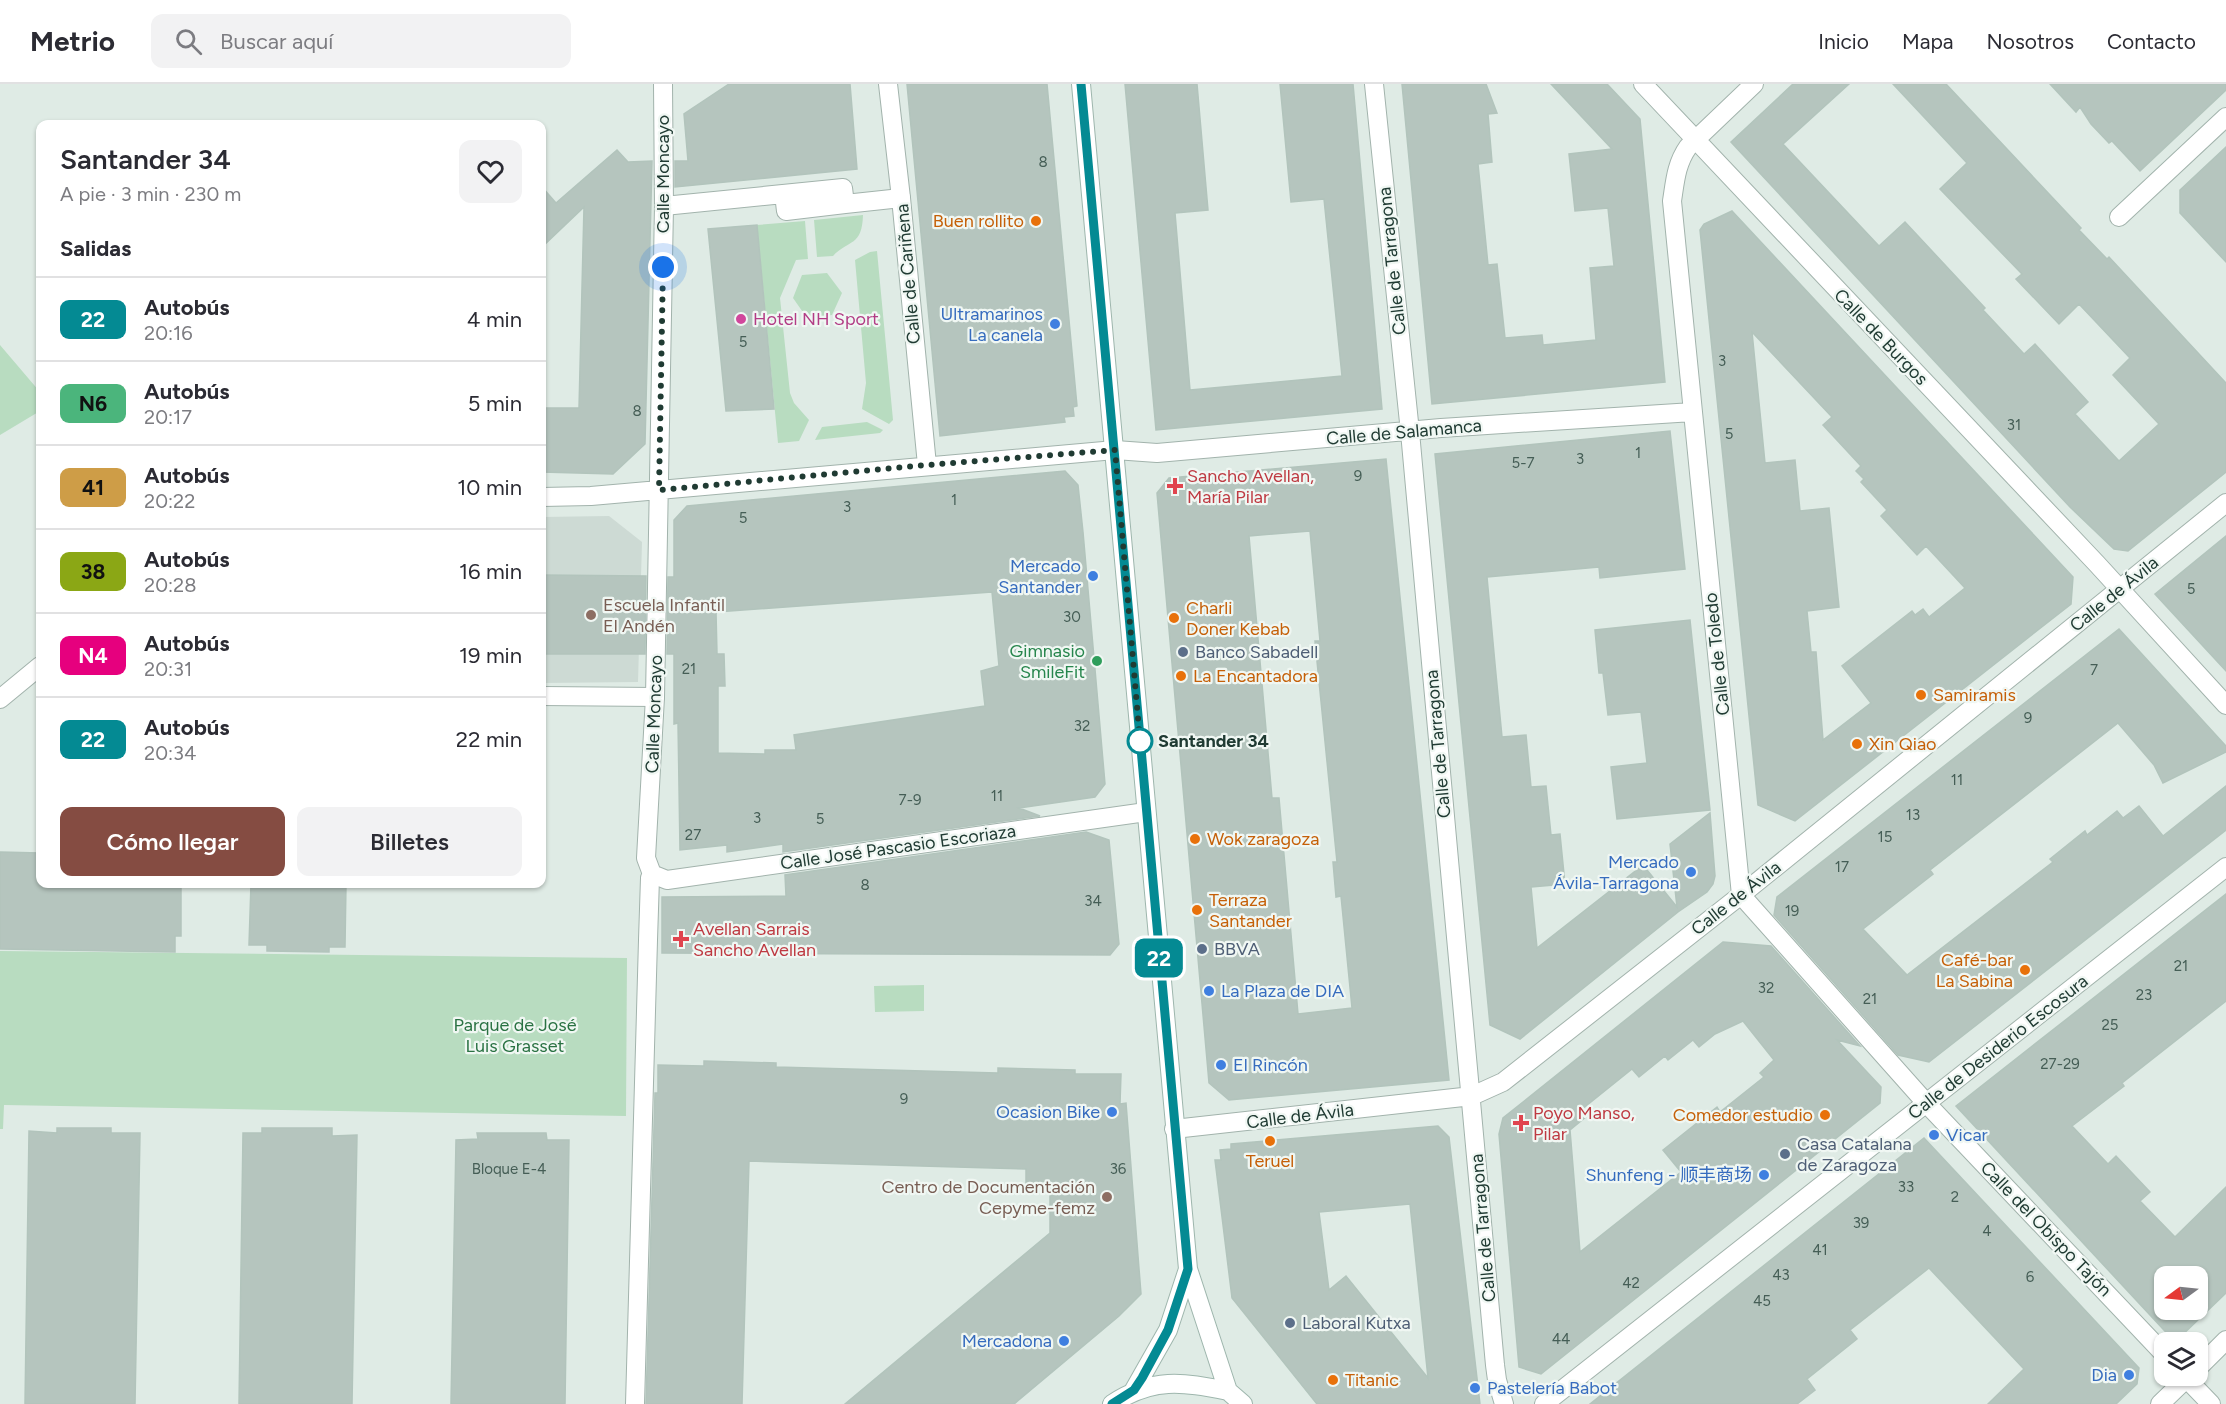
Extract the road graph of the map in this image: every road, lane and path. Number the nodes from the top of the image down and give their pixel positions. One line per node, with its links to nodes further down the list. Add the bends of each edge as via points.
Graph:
1 (663, 84): 10 (street, Calle Moncayo)
2 (888, 84): 9 (street, Calle de Cariñena)
3 (1081, 84): 14 (street)
4 (1374, 84): 13 (street, Calle de Tarragona)
5 (1643, 84): 8 (street, Calle de Burgos)
6 (1754, 84): 8 (street, Calle de Toledo)
7 (2226, 117): 11 (street)
8 (1695, 141): 12 (street, Calle de Toledo, via 1679,163 1672,201); 19 (street, Calle de Burgos)
9 (901, 198): 10 (street, via 845,204 843,188); 15 (street, Calle de Cariñena)
10 (664, 206): 16 (street, Calle Moncayo)
11 (2119, 217)
12 (1693, 412): 13 (street, Calle de Salamanca); 28 (street, Calle de Toledo)
13 (1410, 432): 14 (street, Calle de Salamanca, via 1157,453); 29 (street, Calle de Tarragona)
14 (1115, 450): 15 (street, Calle de Salamanca); 25 (street)
15 (927, 465): 16 (street, Calle de Salamanca)
16 (659, 490): 17 (street, Calle de Salamanca); 22 (street, Calle Moncayo)
17 (546, 497)
18 (2226, 503): 19 (street, Calle de Ávila)
19 (2120, 589): 24 (street, Calle de Burgos); 28 (street, Calle de Ávila)
20 (36, 669): 23 (street)
21 (546, 696): 22 (street)
22 (655, 697): 27 (street, Calle Moncayo, via 646,858)
23 (0, 699)
24 (2226, 705)
25 (1146, 812): 27 (street, Calle José Pascasio Escoriaza, via 668,880); 31 (street)
26 (2226, 867): 30 (street, Calle de Desiderio Escosura)
27 (652, 874): 40 (street, Calle Moncayo)
28 (1741, 895): 29 (street, Calle de Ávila, via 1503,1082); 30 (street)
29 (1472, 1096): 31 (street, Calle de Ávila); 43 (street, Calle de Tarragona, via 1495,1365)
30 (1927, 1104): 34 (street, Calle del Obispo Tajón); 44 (street, Calle de Desiderio Escosura)
31 (1174, 1129): 32 (street)
32 (1188, 1269): 38 (street, via 1168,1330); 39 (street)
33 (2226, 1340): 35 (street)
34 (2154, 1343)
35 (2208, 1357)
36 (2177, 1386): 45 (street)
37 (2198, 1386): 46 (street)
38 (1134, 1390): 39 (street, via 1171,1384); 41 (street)
39 (1228, 1391): 42 (street)
40 (635, 1404)
41 (1112, 1404)
42 (1243, 1404)
43 (1504, 1404)
44 (1544, 1404)
45 (2160, 1404)
46 (2211, 1404)

